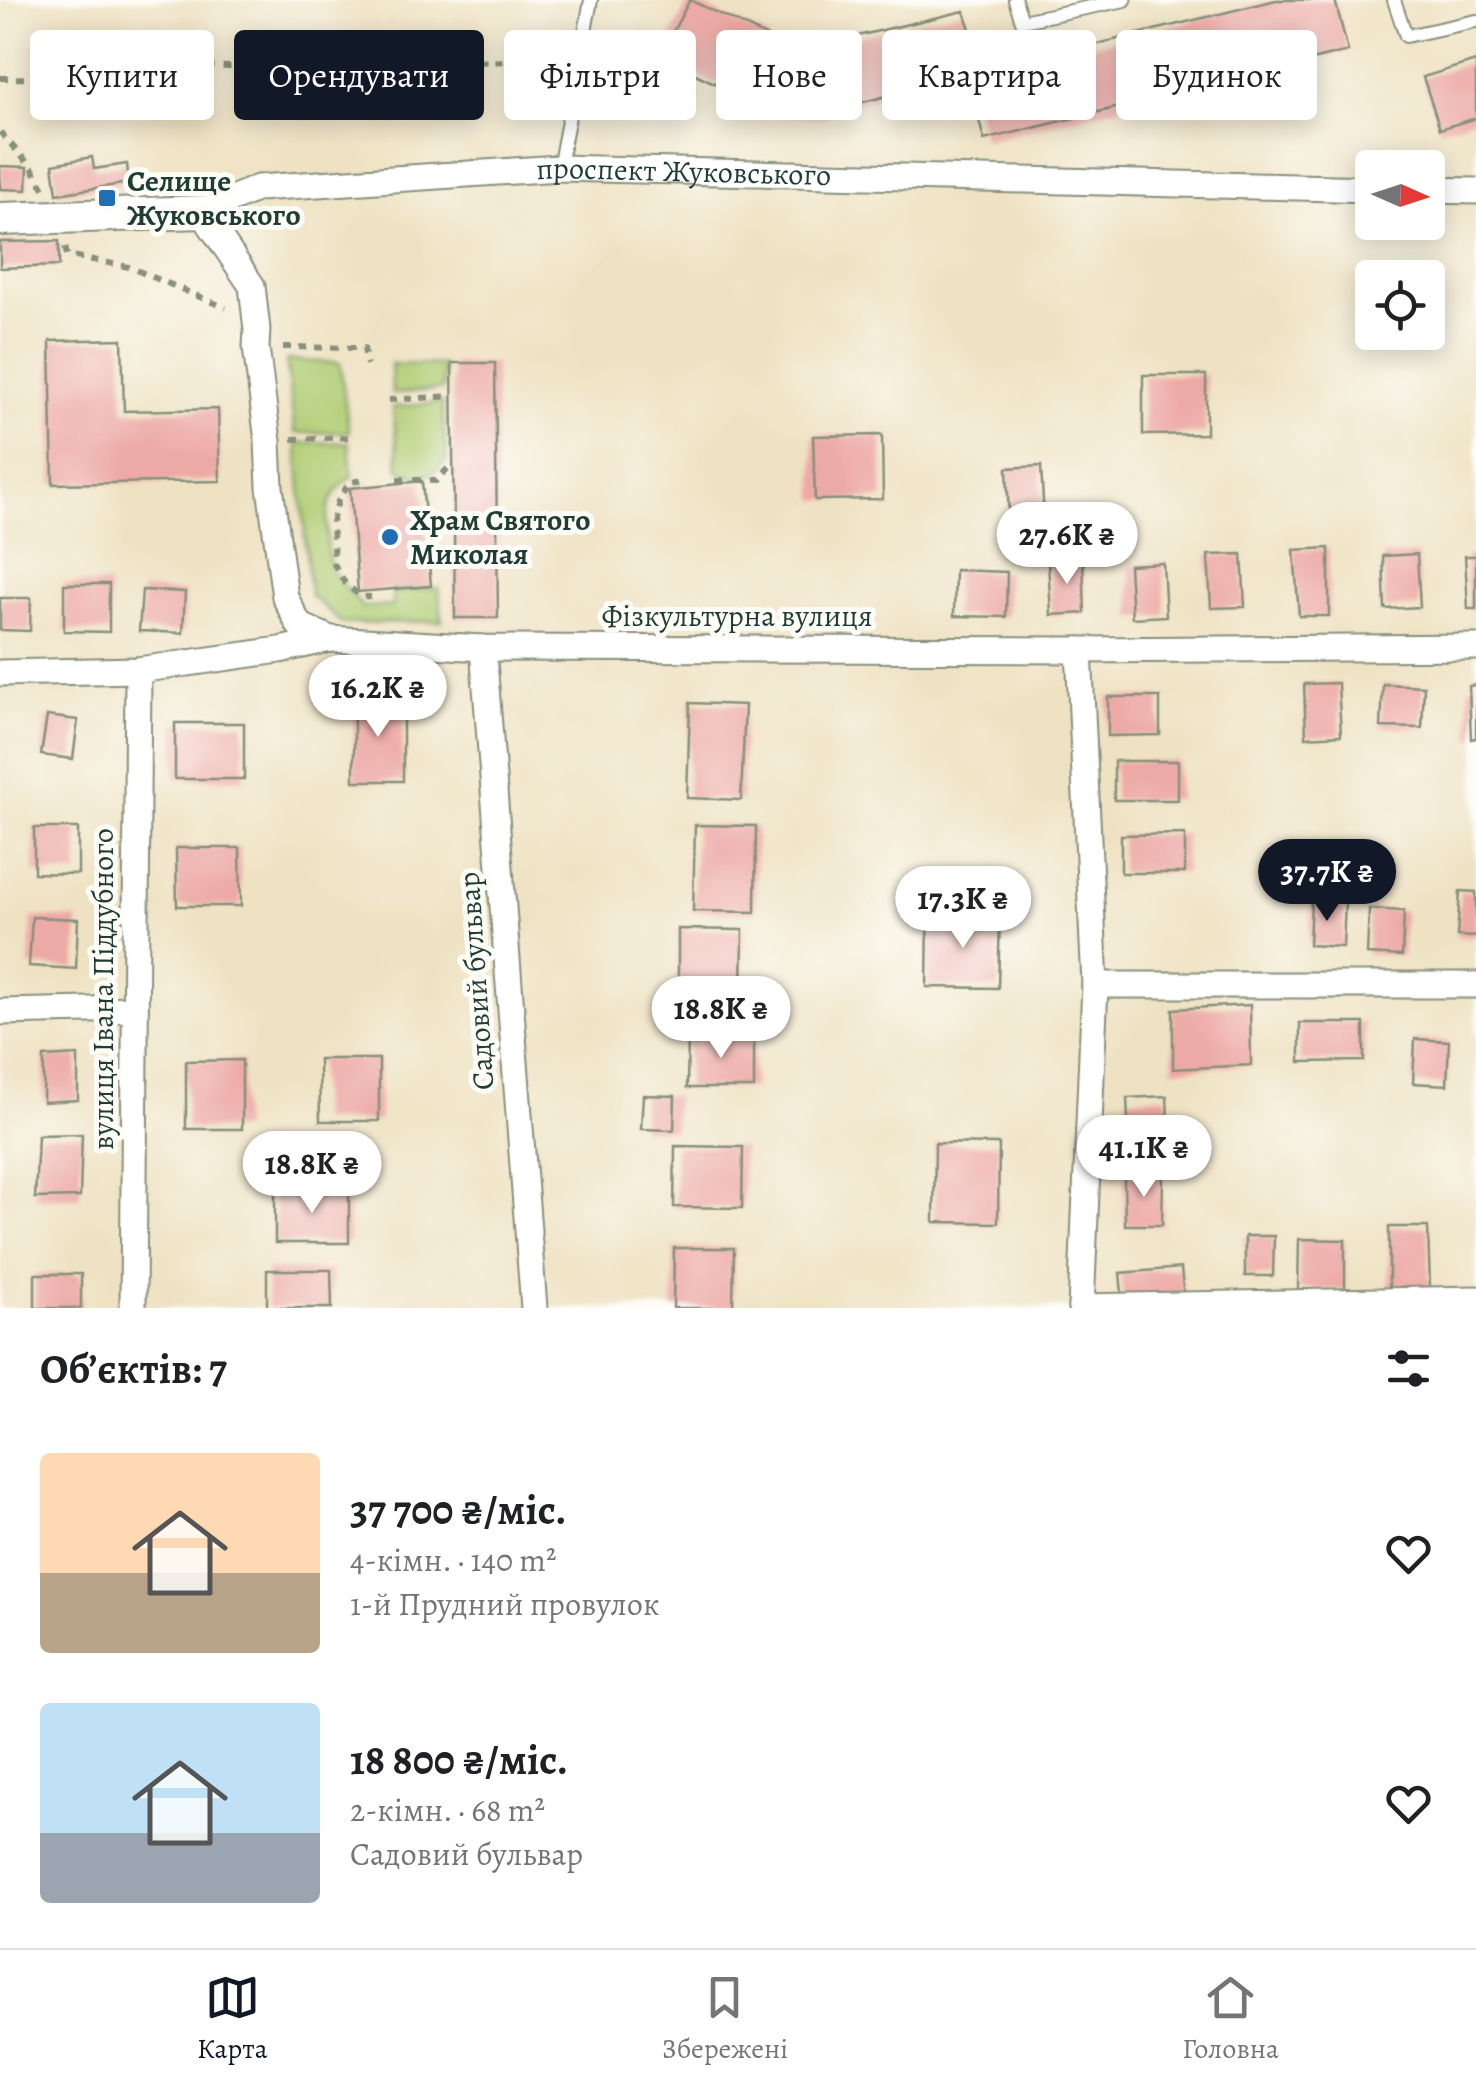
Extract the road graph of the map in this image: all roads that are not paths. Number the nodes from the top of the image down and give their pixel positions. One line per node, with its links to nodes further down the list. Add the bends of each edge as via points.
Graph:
1 (591, 0): 6 (lane)
2 (1015, 0): 3 (lane, via 1022,21)
3 (1125, 0)
4 (1394, 0): 5 (lane, via 1406,36)
5 (1476, 21)
6 (560, 168): 7 (street, проспект Жуковського); 10 (street, проспект Жуковського, via 258,188)
7 (1355, 188)
8 (1445, 190): 9 (street)
9 (1476, 191)
10 (202, 212): 11 (street, проспект Жуковського); 12 (street, via 252,286 285,597 298,625)
11 (0, 219)
12 (330, 639): 14 (street, Фізкультурна вулиця); 16 (street, Фізкультурна вулиця)
13 (1476, 647): 15 (street, Фізкультурна вулиця)
14 (483, 648): 15 (street, Фізкультурна вулиця); 25 (street, Садовий бульвар)
15 (1079, 650): 19 (street)
16 (138, 670): 17 (street, Фізкультурна вулиця); 20 (street, вулиця Івана Піддубного)
17 (0, 673)
18 (1476, 984): 19 (street)
19 (1095, 985): 23 (street)
20 (135, 1010): 21 (street); 24 (street, вулиця Івана Піддубного)
21 (0, 1012)
22 (1476, 1299): 23 (street)
23 (1082, 1307)
24 (133, 1308)
25 (534, 1308)

